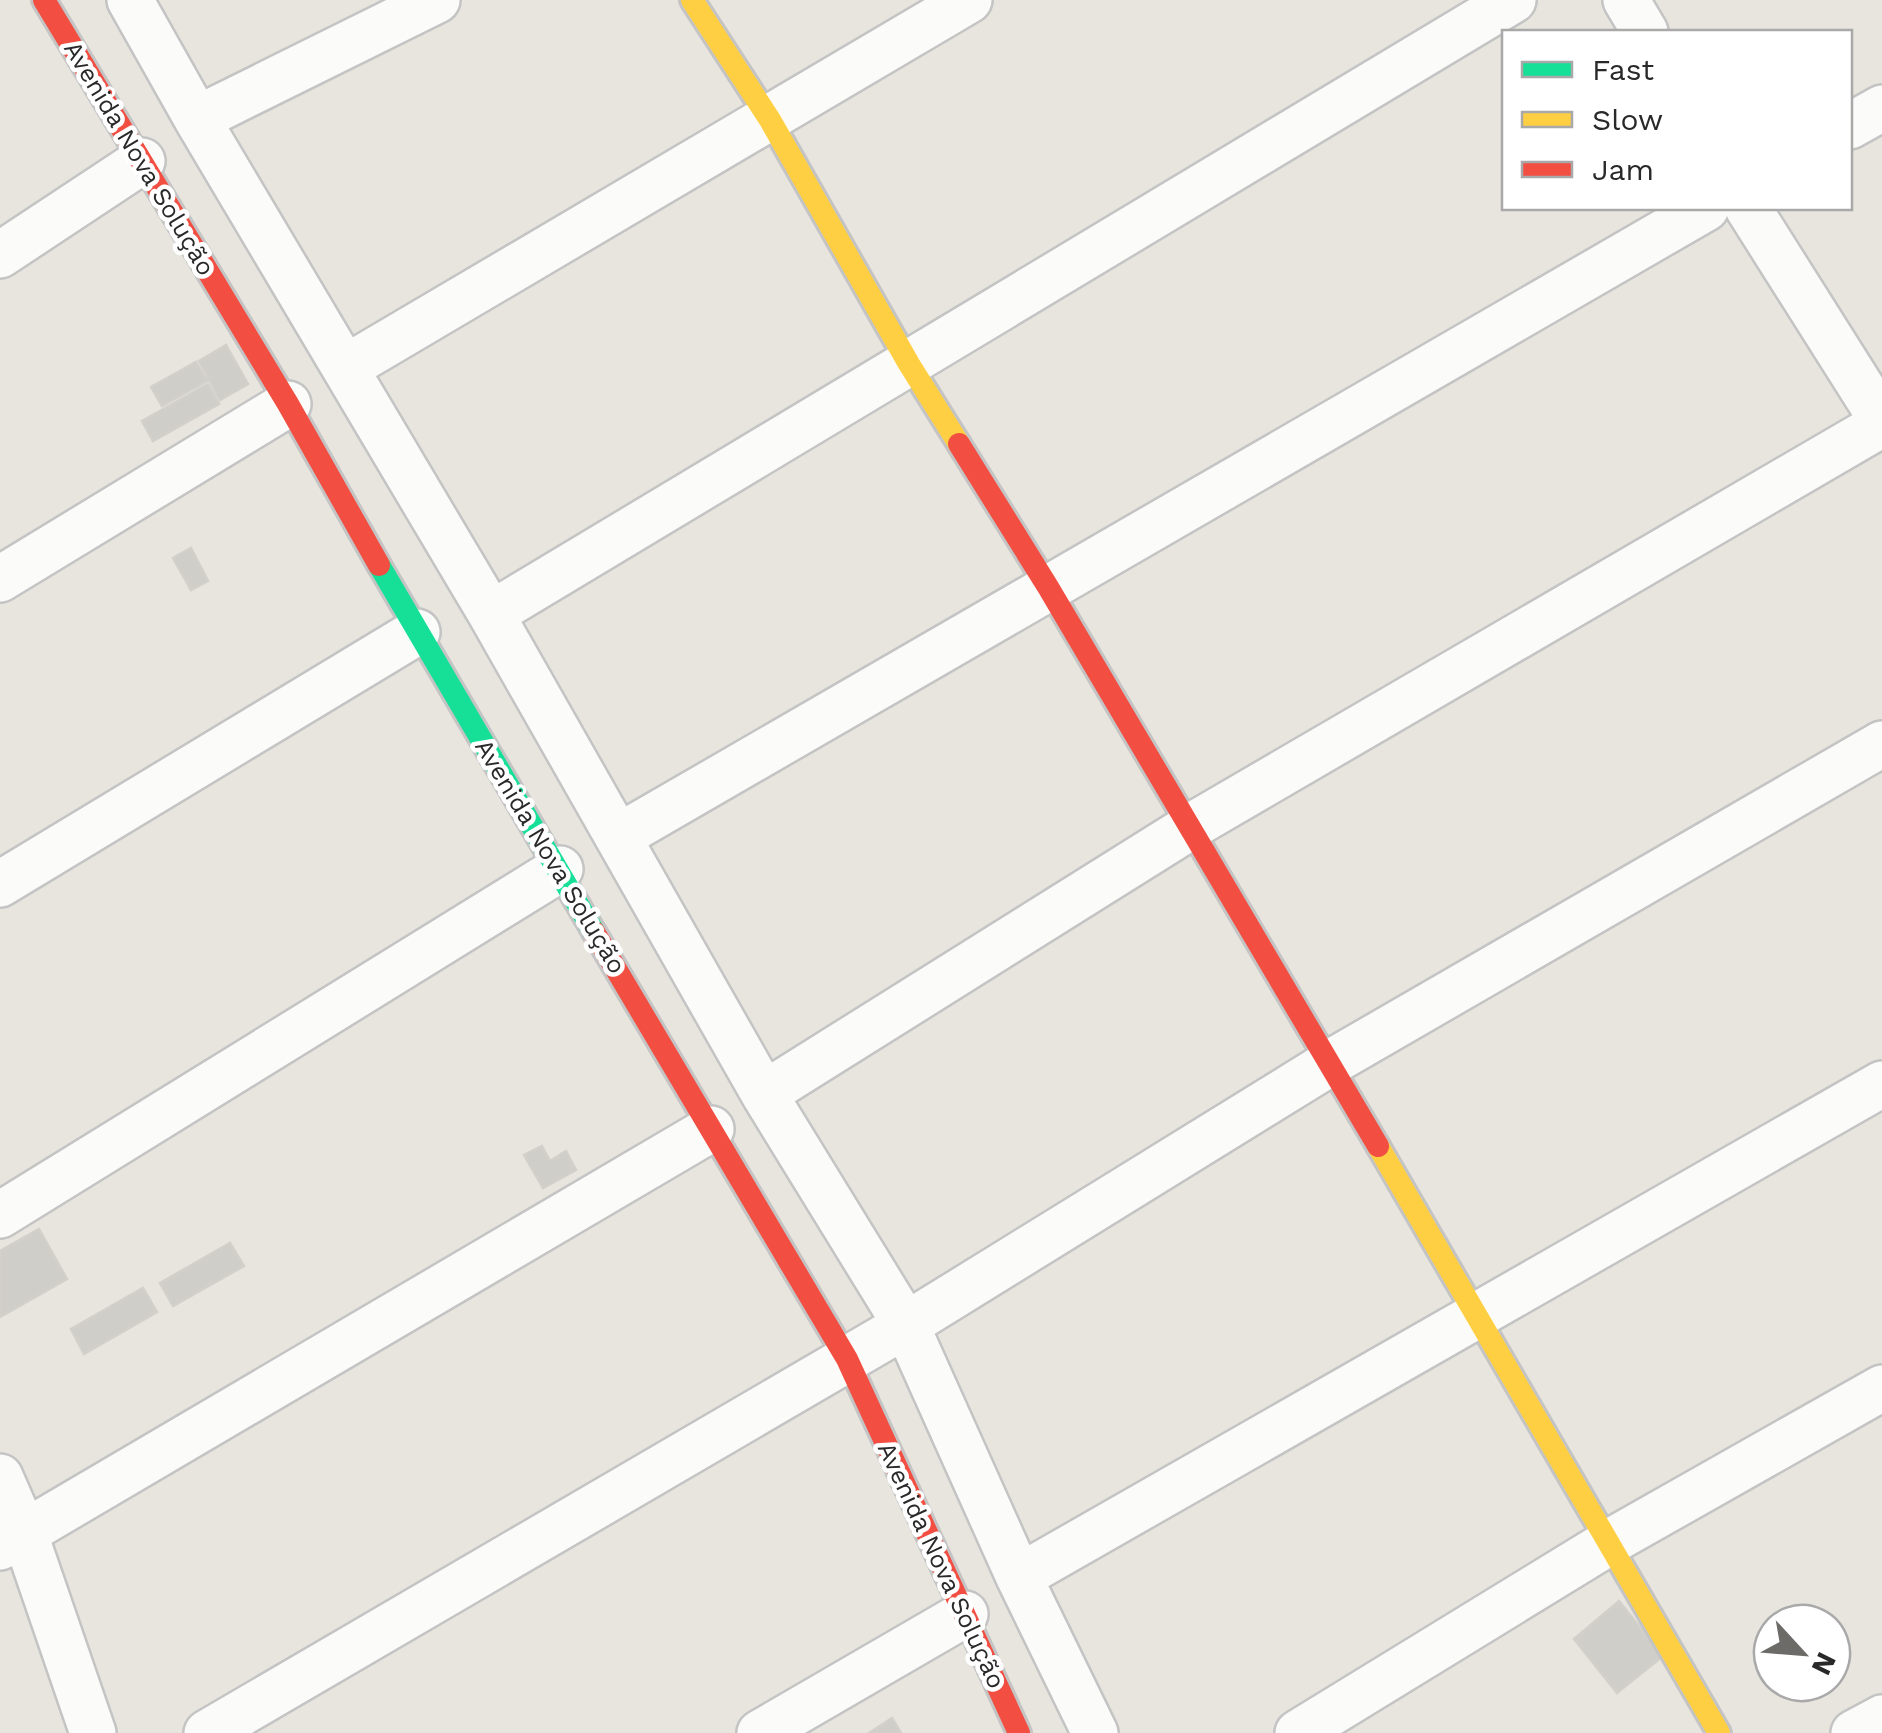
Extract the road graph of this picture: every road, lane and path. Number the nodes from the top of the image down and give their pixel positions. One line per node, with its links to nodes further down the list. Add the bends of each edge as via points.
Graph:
1 (44, 0): 13 (street, Avenida Nova Solução)
2 (130, 0): 10 (street)
3 (437, 0): 10 (street)
4 (692, 0): 11 (street)
5 (970, 0): 11 (street)
6 (1513, 0): 17 (street)
7 (1626, 0): 8 (street)
8 (1644, 30)
9 (1882, 108): 12 (street)
10 (196, 120): 18 (street)
11 (770, 120): 17 (street); 18 (street)
12 (1852, 125)
13 (142, 161): 16 (street); 19 (street, Avenida Nova Solução)
14 (1703, 210): 22 (street)
15 (1749, 210): 20 (street)
16 (0, 255)
17 (909, 364): 22 (street); 23 (street)
18 (346, 366): 23 (street)
19 (288, 404): 21 (street); 24 (street, Avenida Nova Solução)
20 (1882, 422): 26 (street)
21 (0, 579)
22 (1048, 587): 26 (street); 27 (street)
23 (491, 614): 27 (street)
24 (417, 632): 28 (street, Avenida Nova Solução); 29 (street)
25 (1882, 744): 30 (street)
26 (1190, 827): 30 (street); 32 (street)
27 (618, 837): 32 (street)
28 (560, 869): 33 (street, Avenida Nova Solução); 34 (street)
29 (0, 884)
30 (1330, 1062): 35 (street); 36 (street)
31 (1882, 1084): 35 (street)
32 (764, 1094): 36 (street)
33 (711, 1128): 37 (street, Avenida Nova Solução); 40 (street)
34 (0, 1215)
35 (1477, 1316): 41 (street); 42 (street)
36 (906, 1325): 37 (street); 42 (street)
37 (847, 1359): 43 (street, Avenida Nova Solução); 46 (street)
38 (1882, 1388): 41 (street)
39 (0, 1476): 40 (street)
40 (12, 1540): 45 (street)
41 (1608, 1542): 50 (street); 51 (street)
42 (1018, 1576): 49 (street)
43 (965, 1614): 47 (street); 48 (street, Avenida Nova Solução)
44 (1882, 1718): 52 (street)
45 (93, 1733)
46 (207, 1733)
47 (760, 1733)
48 (1019, 1733)
49 (1094, 1733)
50 (1298, 1733)
51 (1718, 1733)
52 (1854, 1733)

